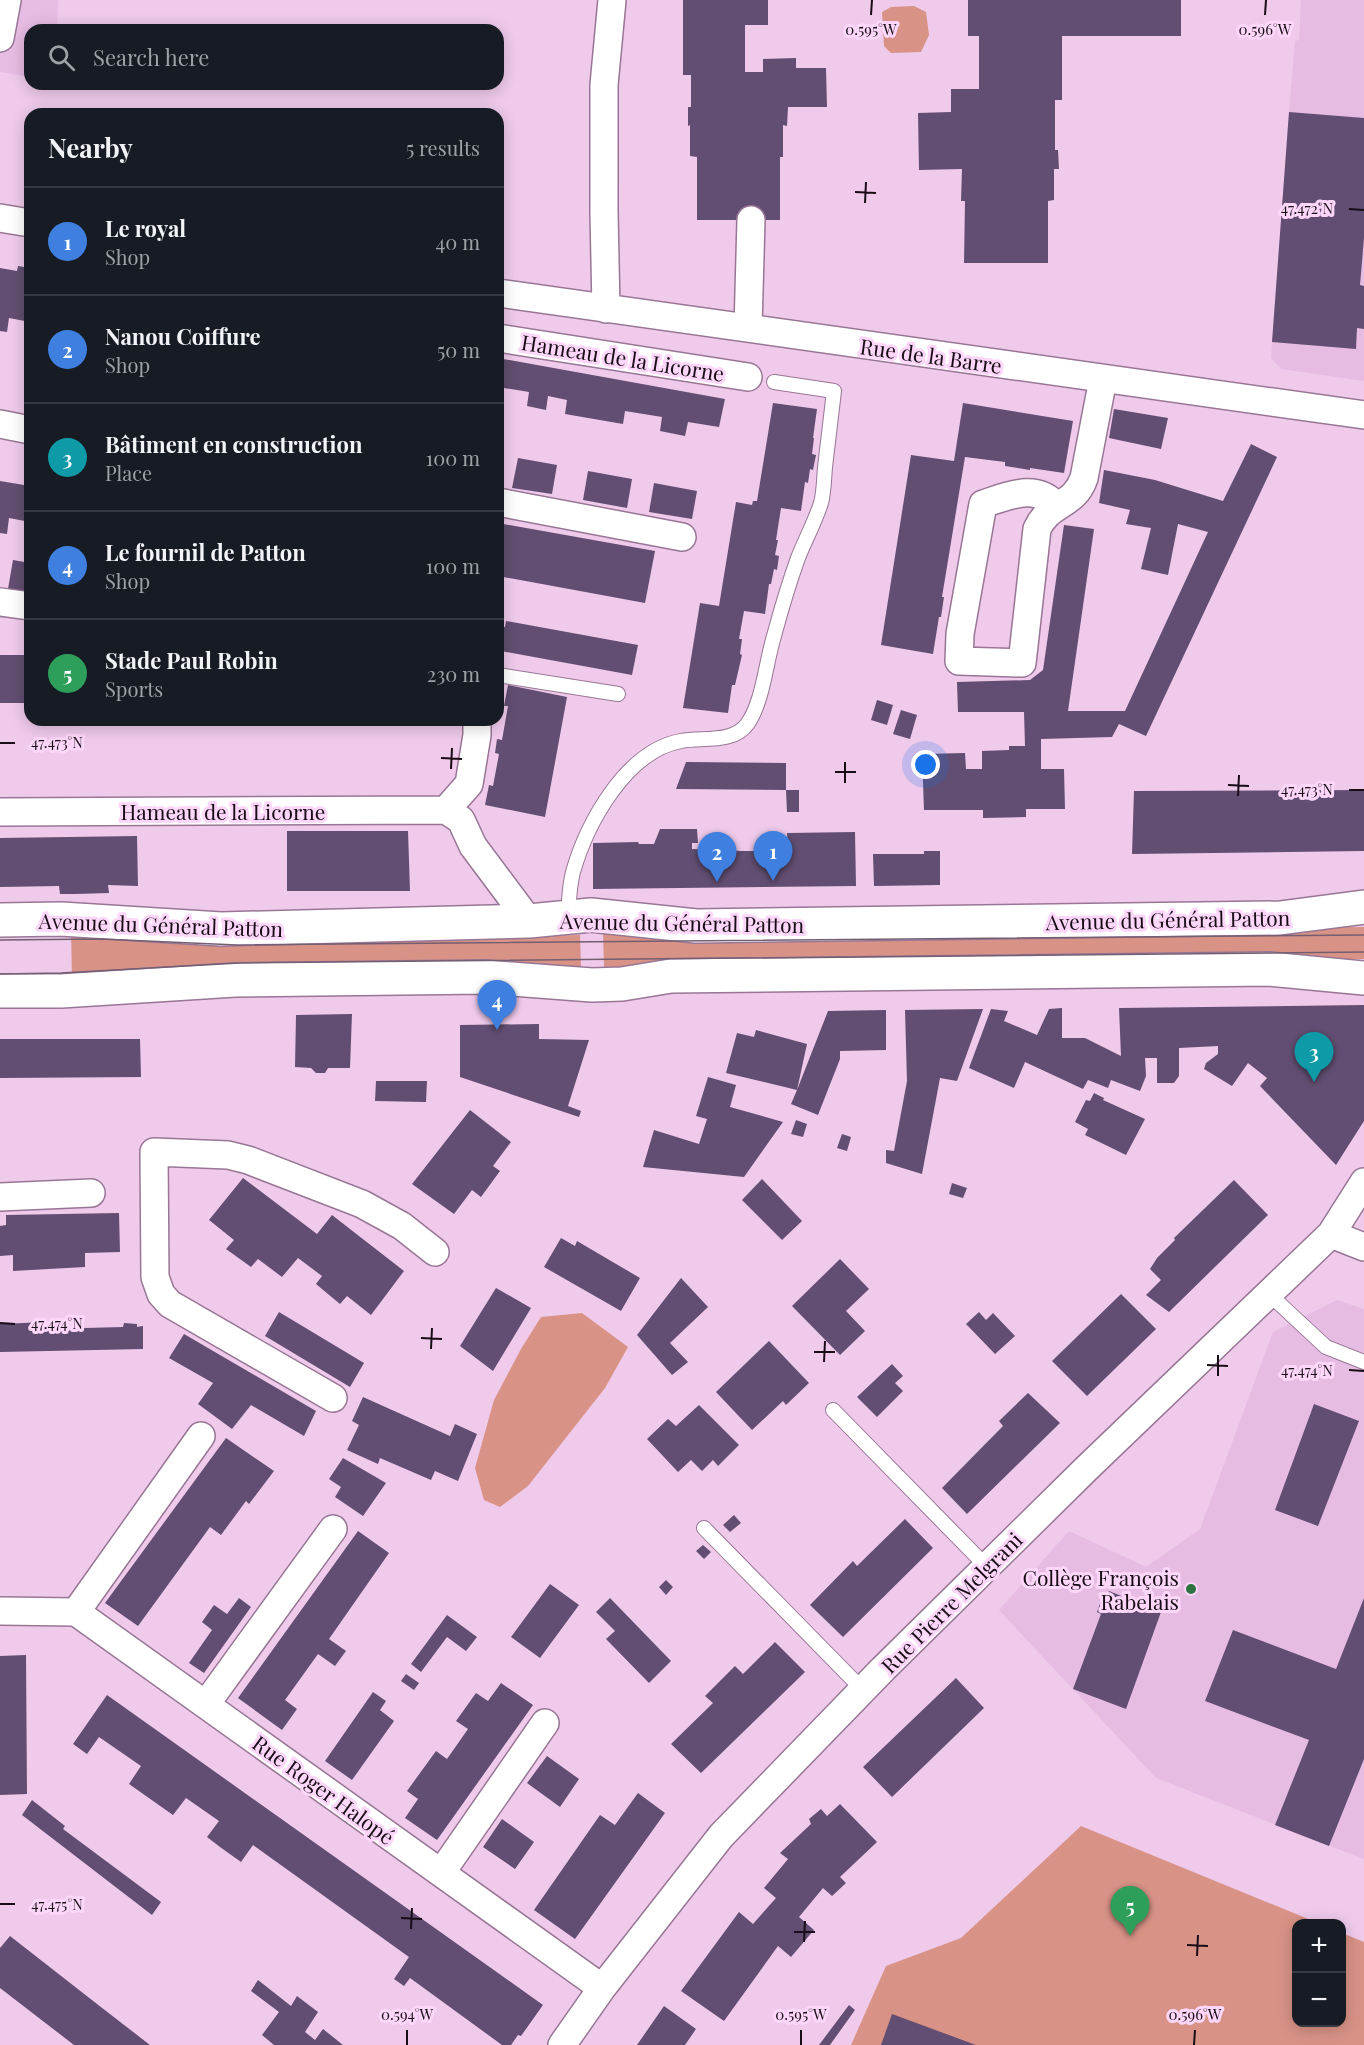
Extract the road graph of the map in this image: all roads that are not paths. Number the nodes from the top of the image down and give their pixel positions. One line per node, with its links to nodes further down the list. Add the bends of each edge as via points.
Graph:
1 (7, 0): 3 (street)
2 (612, 0): 8 (street, via 604,86)
3 (0, 39)
4 (0, 218): 6 (street)
5 (751, 220): 9 (street)
6 (24, 222)
7 (504, 294): 8 (street, Rue de la Barre)
8 (606, 309): 9 (street, Rue de la Barre)
9 (748, 328): 12 (street, Rue de la Barre)
10 (504, 339): 11 (street, Hameau de la Licorne)
11 (761, 379): 27 (lane, via 834,391 821,502 798,558 757,704 741,731 722,738 670,744 632,768 607,799 590,829 573,871)
12 (1103, 379): 13 (street, Rue de la Barre); 17 (street, via 1080,490)
13 (1364, 415)
14 (0, 424): 15 (street)
15 (24, 429)
16 (504, 503): 18 (street)
17 (1057, 507): 17 (street, via 1041,520 1037,529 1022,663 959,661 960,634 983,504 1023,491 1049,497)
18 (682, 537)
19 (0, 602): 20 (street)
20 (24, 605)
21 (504, 676): 22 (lane)
22 (618, 694)
23 (477, 726): 24 (street, via 469,784)
24 (447, 810): 25 (street, Hameau de la Licorne); 29 (street, via 462,820 473,846)
25 (0, 812)
26 (1364, 907): 27 (street, Avenue du Général Patton, via 1280,918 1018,922 696,926 606,916)
27 (568, 917): 29 (street, Avenue du Général Patton)
28 (0, 920): 29 (street, Avenue du Général Patton, via 61,919 221,929)
29 (529, 921)
30 (1364, 978): 31 (street, via 1269,969 671,976 592,985 484,977 236,980 62,992)
31 (0, 991)
32 (1364, 1182): 35 (street, Rue Pierre Melgrani)
33 (91, 1193): 34 (street)
34 (0, 1197)
35 (1331, 1234): 36 (street); 38 (street, Rue Pierre Melgrani)
36 (1364, 1247)
37 (435, 1252): 40 (street, via 402,1226 362,1204 248,1160 228,1155 154,1152 155,1277 161,1294 170,1304)
38 (1269, 1294): 39 (lane, via 1326,1347); 45 (street, Rue Pierre Melgrani)
39 (1364, 1362)
40 (333, 1398)
41 (833, 1410): 45 (lane)
42 (201, 1436): 47 (street)
43 (704, 1528): 48 (lane)
44 (333, 1529): 49 (street)
45 (987, 1567): 48 (street, Rue Pierre Melgrani)
46 (0, 1611): 47 (street)
47 (76, 1611): 49 (street, Rue Roger Halopé)
48 (863, 1689): 52 (street, Rue Pierre Melgrani, via 721,1836)
49 (206, 1704): 51 (street, Rue Roger Halopé)
50 (545, 1722): 51 (street)
51 (441, 1873): 52 (street, Rue Roger Halopé)
52 (602, 1988): 53 (street, Rue Pierre Melgrani)
53 (562, 2045)

